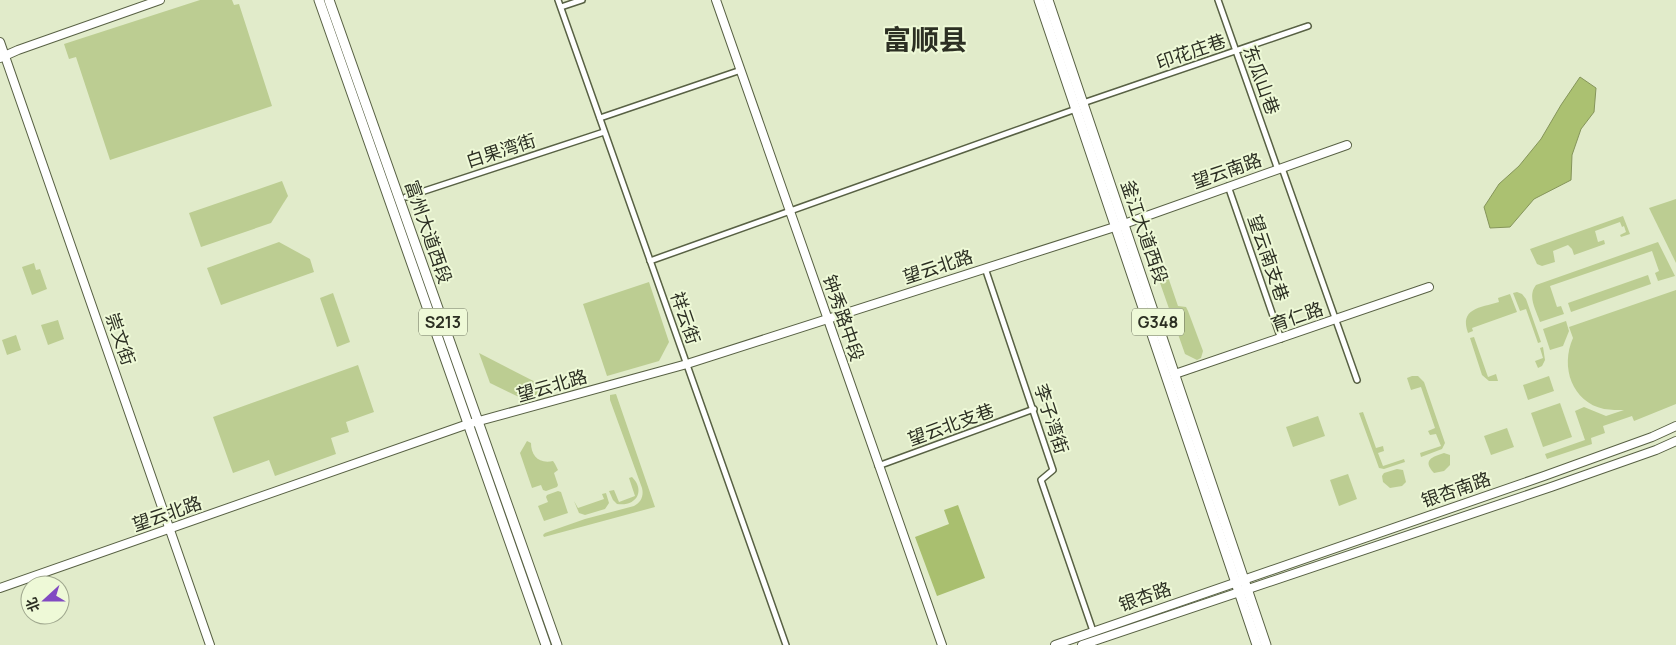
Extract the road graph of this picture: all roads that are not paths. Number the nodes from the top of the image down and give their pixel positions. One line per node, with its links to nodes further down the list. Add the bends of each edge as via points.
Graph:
1 (160, 0): 14 (street)
2 (319, 0): 36 (main road, 富州大道西段 / S213)
3 (329, 0): 35 (main road, 富州大道西段 / S213)
4 (558, 0): 10 (street, 祥云街)
5 (582, 0): 10 (street)
6 (716, 0): 15 (street, 钟秀路中段)
7 (1039, 0): 16 (main road, 釜江大道西段 / G348)
8 (1048, 0): 16 (main road, 釜江大道西段 / G348)
9 (1218, 0): 13 (street, 东瓜山巷)
10 (561, 7): 17 (street, 祥云街)
11 (1308, 26): 13 (street, 印花庄巷)
12 (0, 42): 14 (street, 崇文街)
13 (1236, 51): 16 (street, 印花庄巷); 20 (street, 东瓜山巷)
14 (2, 57): 40 (street, 崇文街)
15 (741, 70): 17 (street); 23 (street, 钟秀路中段)
16 (1079, 106): 23 (street, 印花庄巷); 24 (main road, 釜江大道西段 / G348)
17 (600, 118): 18 (street, 祥云街)
18 (604, 132): 22 (street, 白果湾街); 25 (street, 祥云街)
19 (1347, 145): 20 (street, 望云南路)
20 (1280, 169): 21 (street, 望云南路); 29 (street, 东瓜山巷)
21 (1228, 186): 24 (street, 望云南路); 30 (street, 望云南支巷)
22 (406, 196)
23 (790, 211): 25 (street, 印花庄巷); 28 (street, 钟秀路中段)
24 (1120, 225): 26 (street, 望云北路); 32 (main road, 釜江大道西段 / G348); 41 (main road, 釜江大道西段 / G348)
25 (650, 261): 31 (street, 祥云街)
26 (986, 268): 28 (street, 望云北路); 34 (street, 李子湾街)
27 (1429, 287): 29 (street, 育仁路)
28 (828, 319): 31 (street, 望云北路); 39 (street, 钟秀路中段)
29 (1335, 320): 30 (street, 育仁路); 33 (street, 东瓜山巷)
30 (1281, 339): 32 (street, 育仁路)
31 (686, 364): 35 (street, 望云北路); 48 (street, 祥云街)
32 (1175, 374): 41 (main road, 釜江大道西段 / G348)
33 (1357, 380)
34 (1034, 409): 39 (street, 望云北支巷); 44 (street, 李子湾街, via 1053,470 1041,480)
35 (478, 422): 36 (street, 望云北路); 47 (main road, 富州大道西段 / S213)
36 (468, 424): 40 (street, 望云北路); 46 (main road, 富州大道西段 / S213)
37 (1676, 426): 41 (street, 银杏南路, via 1552,473)
38 (1676, 441): 43 (street, 银杏南路, via 1551,487)
39 (878, 466): 49 (street, 钟秀路中段)
40 (170, 529): 42 (street, 望云北路); 45 (street, 崇文街)
41 (1240, 581): 43 (main road, 釜江大道西段 / G348); 44 (street, 银杏路)
42 (0, 588)
43 (1243, 590): 51 (street, 银杏路); 52 (main road, 釜江大道西段 / G348); 53 (main road, 釜江大道西段 / G348)
44 (1093, 631): 50 (street, 银杏路)
45 (210, 645)
46 (546, 645)
47 (557, 645)
48 (786, 645)
49 (942, 645)
50 (1055, 645)
51 (1082, 645)
52 (1258, 645)
53 (1266, 645)

